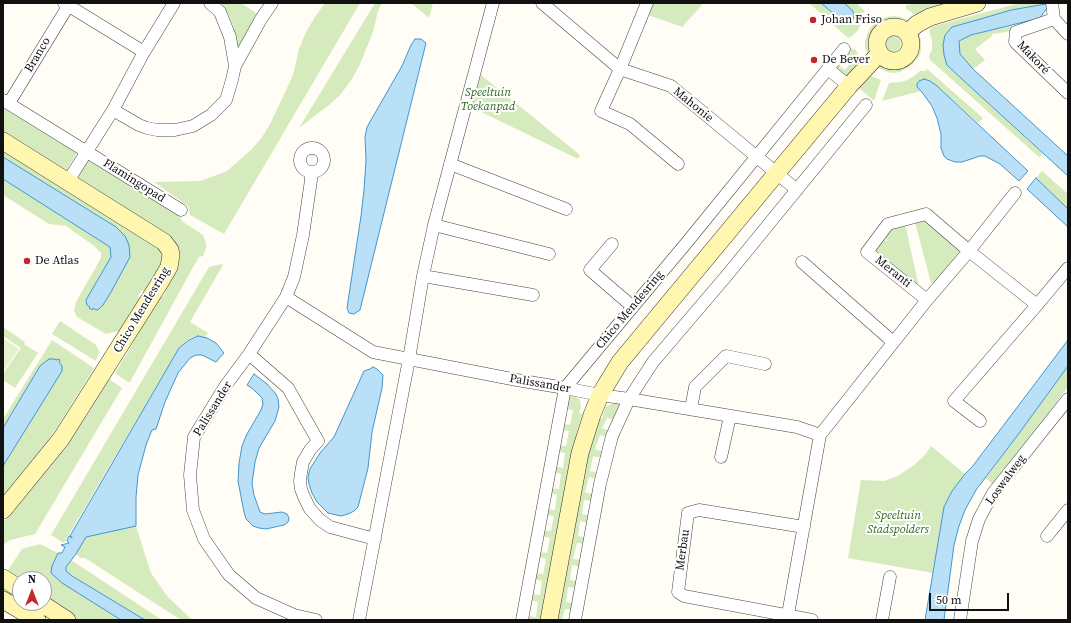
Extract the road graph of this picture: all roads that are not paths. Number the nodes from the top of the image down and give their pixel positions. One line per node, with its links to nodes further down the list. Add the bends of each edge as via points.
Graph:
1 (174, 3): 14 (street)
2 (210, 3): 16 (street, via 220,12 230,37)
3 (272, 3): 16 (street, via 261,18)
4 (493, 3): 27 (street)
5 (542, 3): 17 (street, Mahonie)
6 (647, 3): 17 (street)
7 (977, 3): 11 (street, via 930,17)
8 (1052, 3): 10 (street)
9 (67, 4): 14 (street, Branco); 21 (street, Branco)
10 (1054, 19): 12 (street); 20 (street, Makoré, via 1016,32 1015,42)
11 (907, 33): 15 (street, via 897,27 886,29 878,37); 15 (street, via 911,42 909,52 902,60 892,62)
12 (1068, 34)
13 (844, 49): 18 (street, Chico Mendesring)
14 (144, 52): 23 (street)
15 (879, 54): 19 (street, Chico Mendesring)
16 (236, 66): 23 (street, via 226,100 193,126 176,130 158,130 139,125)
17 (620, 69): 26 (street, Mahonie, via 671,86); 28 (street, via 601,111 630,124)
18 (828, 69): 19 (street); 26 (street, Chico Mendesring)
19 (849, 86): 30 (street, Chico Mendesring)
20 (1068, 93)
21 (6, 102): 25 (street, Branco)
22 (866, 105): 32 (street)
23 (113, 110): 25 (street)
24 (3, 140): 31 (street, Chico Mendesring)
25 (87, 151): 31 (street); 35 (street, Flamingopad)
26 (757, 157): 30 (street, Mahonie); 47 (street, Chico Mendesring)
27 (450, 164): 34 (street); 36 (street)
28 (678, 164)
29 (311, 173): 44 (street, Palissander, via 303,235 294,277)
30 (777, 173): 32 (street, Mahonie); 53 (street, Chico Mendesring, via 620,362)
31 (68, 181): 61 (street, Chico Mendesring, via 164,242 170,250 169,267 61,439)
32 (797, 190): 54 (street, via 653,362)
33 (1015, 193): 38 (street)
34 (566, 208)
35 (181, 210)
36 (434, 225): 39 (street); 42 (street)
37 (612, 244): 47 (street, via 590,270)
38 (969, 251): 45 (street); 45 (street, Meranti, via 926,214 888,224 867,252); 46 (street, Meranti)
39 (549, 254)
40 (802, 262): 48 (street)
41 (1068, 268): 46 (street)
42 (423, 276): 43 (street); 50 (street)
43 (533, 295)
44 (286, 297): 49 (street, Palissander); 50 (street, Palissander, via 373,352)
45 (927, 300): 48 (street)
46 (1037, 305): 58 (street, via 954,401)
47 (633, 307): 52 (street, Chico Mendesring)
48 (893, 342): 59 (street)
49 (249, 354): 65 (street, via 288,388 318,441 304,462 300,481 310,509 330,526); 74 (street, Palissander, via 226,385 194,437 190,475 193,510 204,539 229,575 256,598 294,615)
50 (409, 359): 52 (street, Palissander); 65 (street)
51 (765, 364): 56 (street, via 726,356 695,387)
52 (565, 388): 53 (street, Palissander); 76 (street, Chico Mendesring)
53 (600, 395): 54 (street); 77 (street, Chico Mendesring, via 580,453)
54 (629, 399): 56 (street); 78 (street, via 612,436 600,484)
55 (1068, 399): 81 (street, Loswalweg, via 993,493 979,519 972,541)
56 (691, 409): 57 (street)
57 (730, 416): 59 (street, via 797,428); 60 (street)
58 (980, 421)
59 (820, 435): 63 (street)
60 (721, 458)
61 (3, 510)
62 (1068, 510): 64 (street)
63 (804, 527): 71 (street); 71 (street, Merbau, via 699,510 688,513 678,592 684,596)
64 (1047, 536)
65 (375, 539): 75 (street)
66 (890, 577): 80 (street)
67 (3, 578): 68 (street)
68 (12, 584)
69 (3, 600): 72 (street)
70 (52, 610): 73 (street)
71 (787, 617): 79 (street, Merbau)
72 (37, 620)
73 (67, 620)
74 (316, 620)
75 (359, 620)
76 (522, 620)
77 (549, 620)
78 (575, 620)
79 (812, 620)
80 (882, 620)
81 (960, 620)

